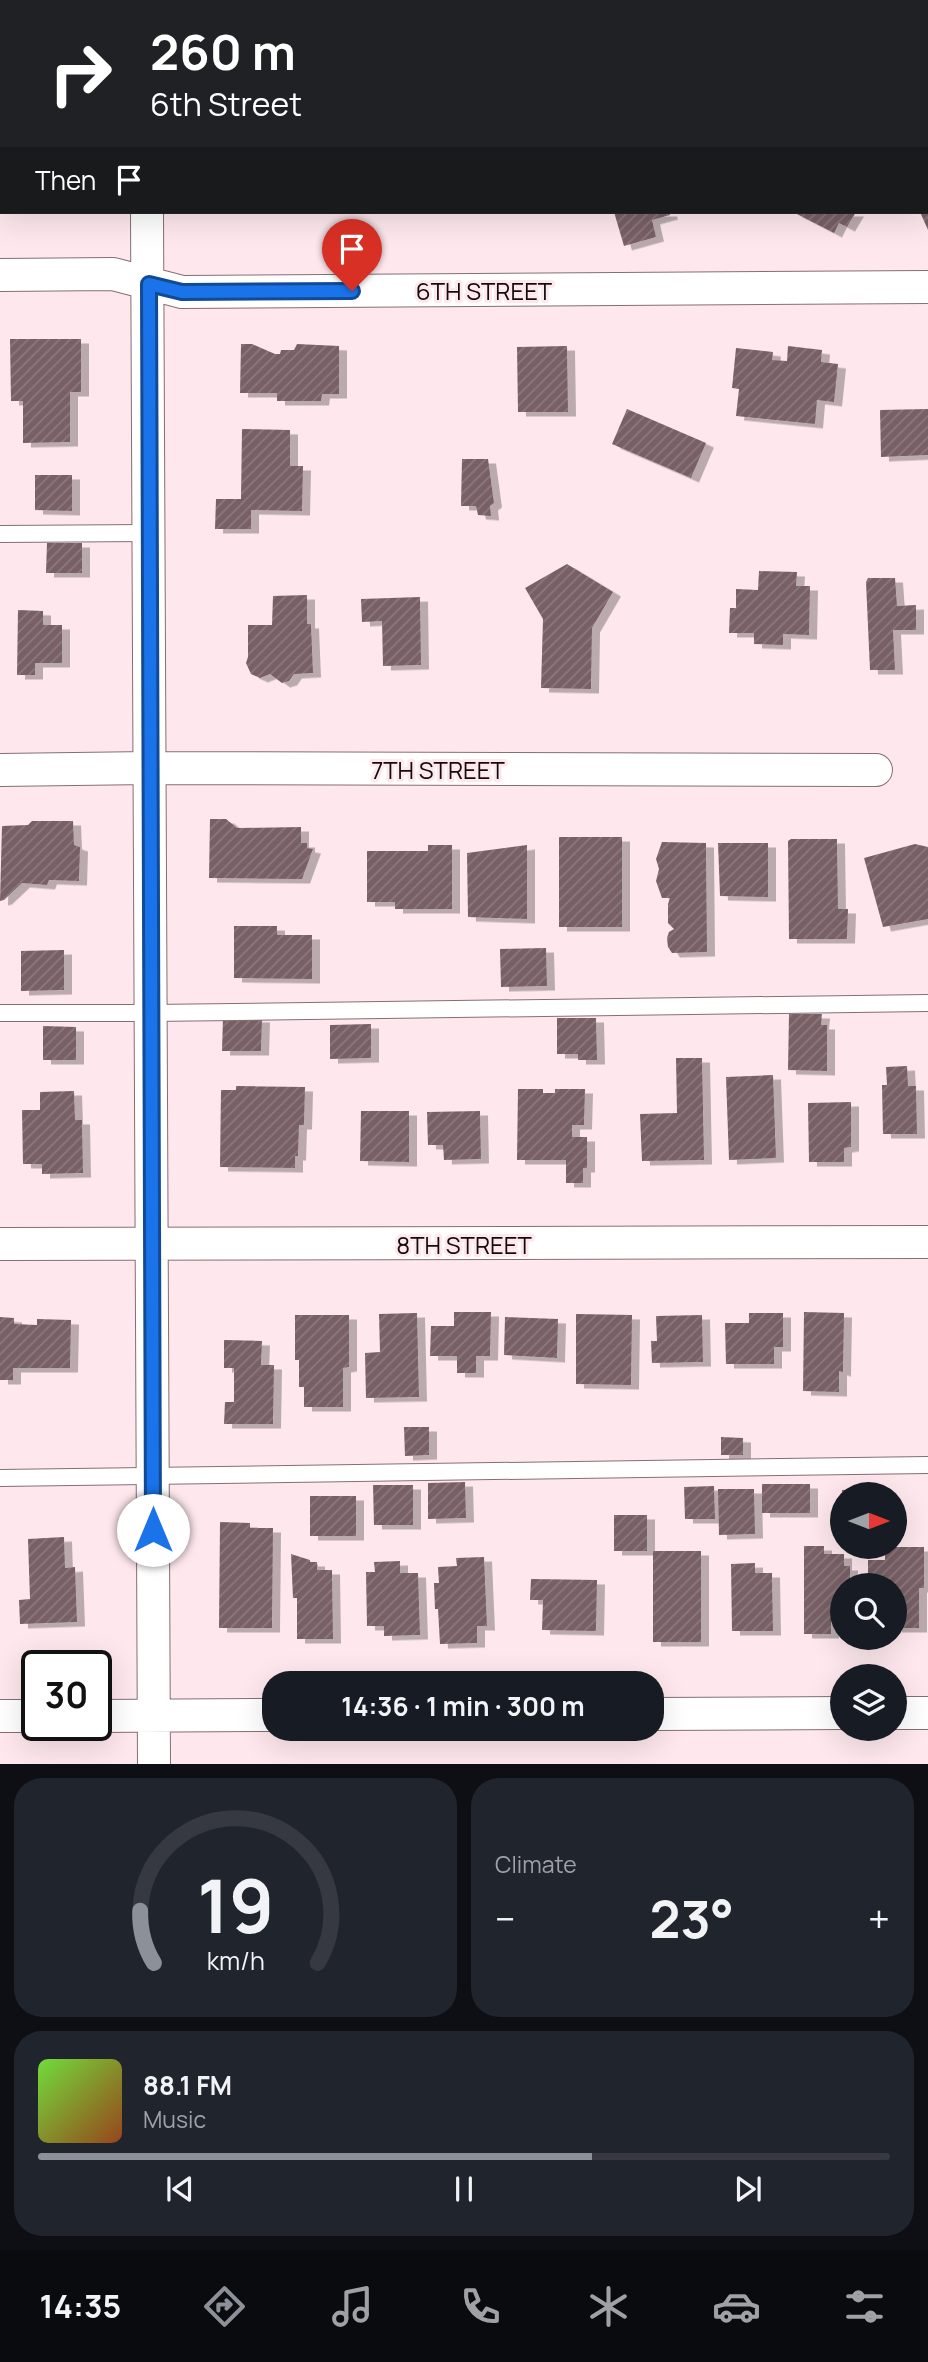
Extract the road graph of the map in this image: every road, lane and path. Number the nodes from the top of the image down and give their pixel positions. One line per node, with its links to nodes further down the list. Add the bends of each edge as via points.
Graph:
1 (147, 214): 3 (street)
2 (0, 275): 3 (street, 6TH STREET, via 113,274)
3 (149, 284): 4 (street, 6TH STREET, via 182,292); 5 (street)
4 (928, 287)
5 (148, 533): 6 (lane); 7 (street)
6 (0, 534)
7 (149, 768): 8 (street, 7TH STREET); 9 (street, 7TH STREET); 12 (street)
8 (0, 770)
9 (876, 770)
10 (928, 1003): 12 (lane)
11 (0, 1013): 12 (lane)
12 (150, 1013): 15 (street)
13 (928, 1242): 15 (street, 8TH STREET)
14 (0, 1244): 15 (street, 8TH STREET)
15 (153, 1245): 17 (street)
16 (928, 1465): 17 (lane)
17 (153, 1477): 18 (lane); 27 (street)
18 (0, 1478)
19 (830, 1713): 22 (street)
20 (907, 1713): 21 (street)
21 (928, 1713)
22 (664, 1714)
23 (262, 1715): 27 (street)
24 (0, 1716): 25 (street)
25 (21, 1716)
26 (112, 1716): 27 (street)
27 (153, 1716): 28 (street)
28 (153, 1763)

